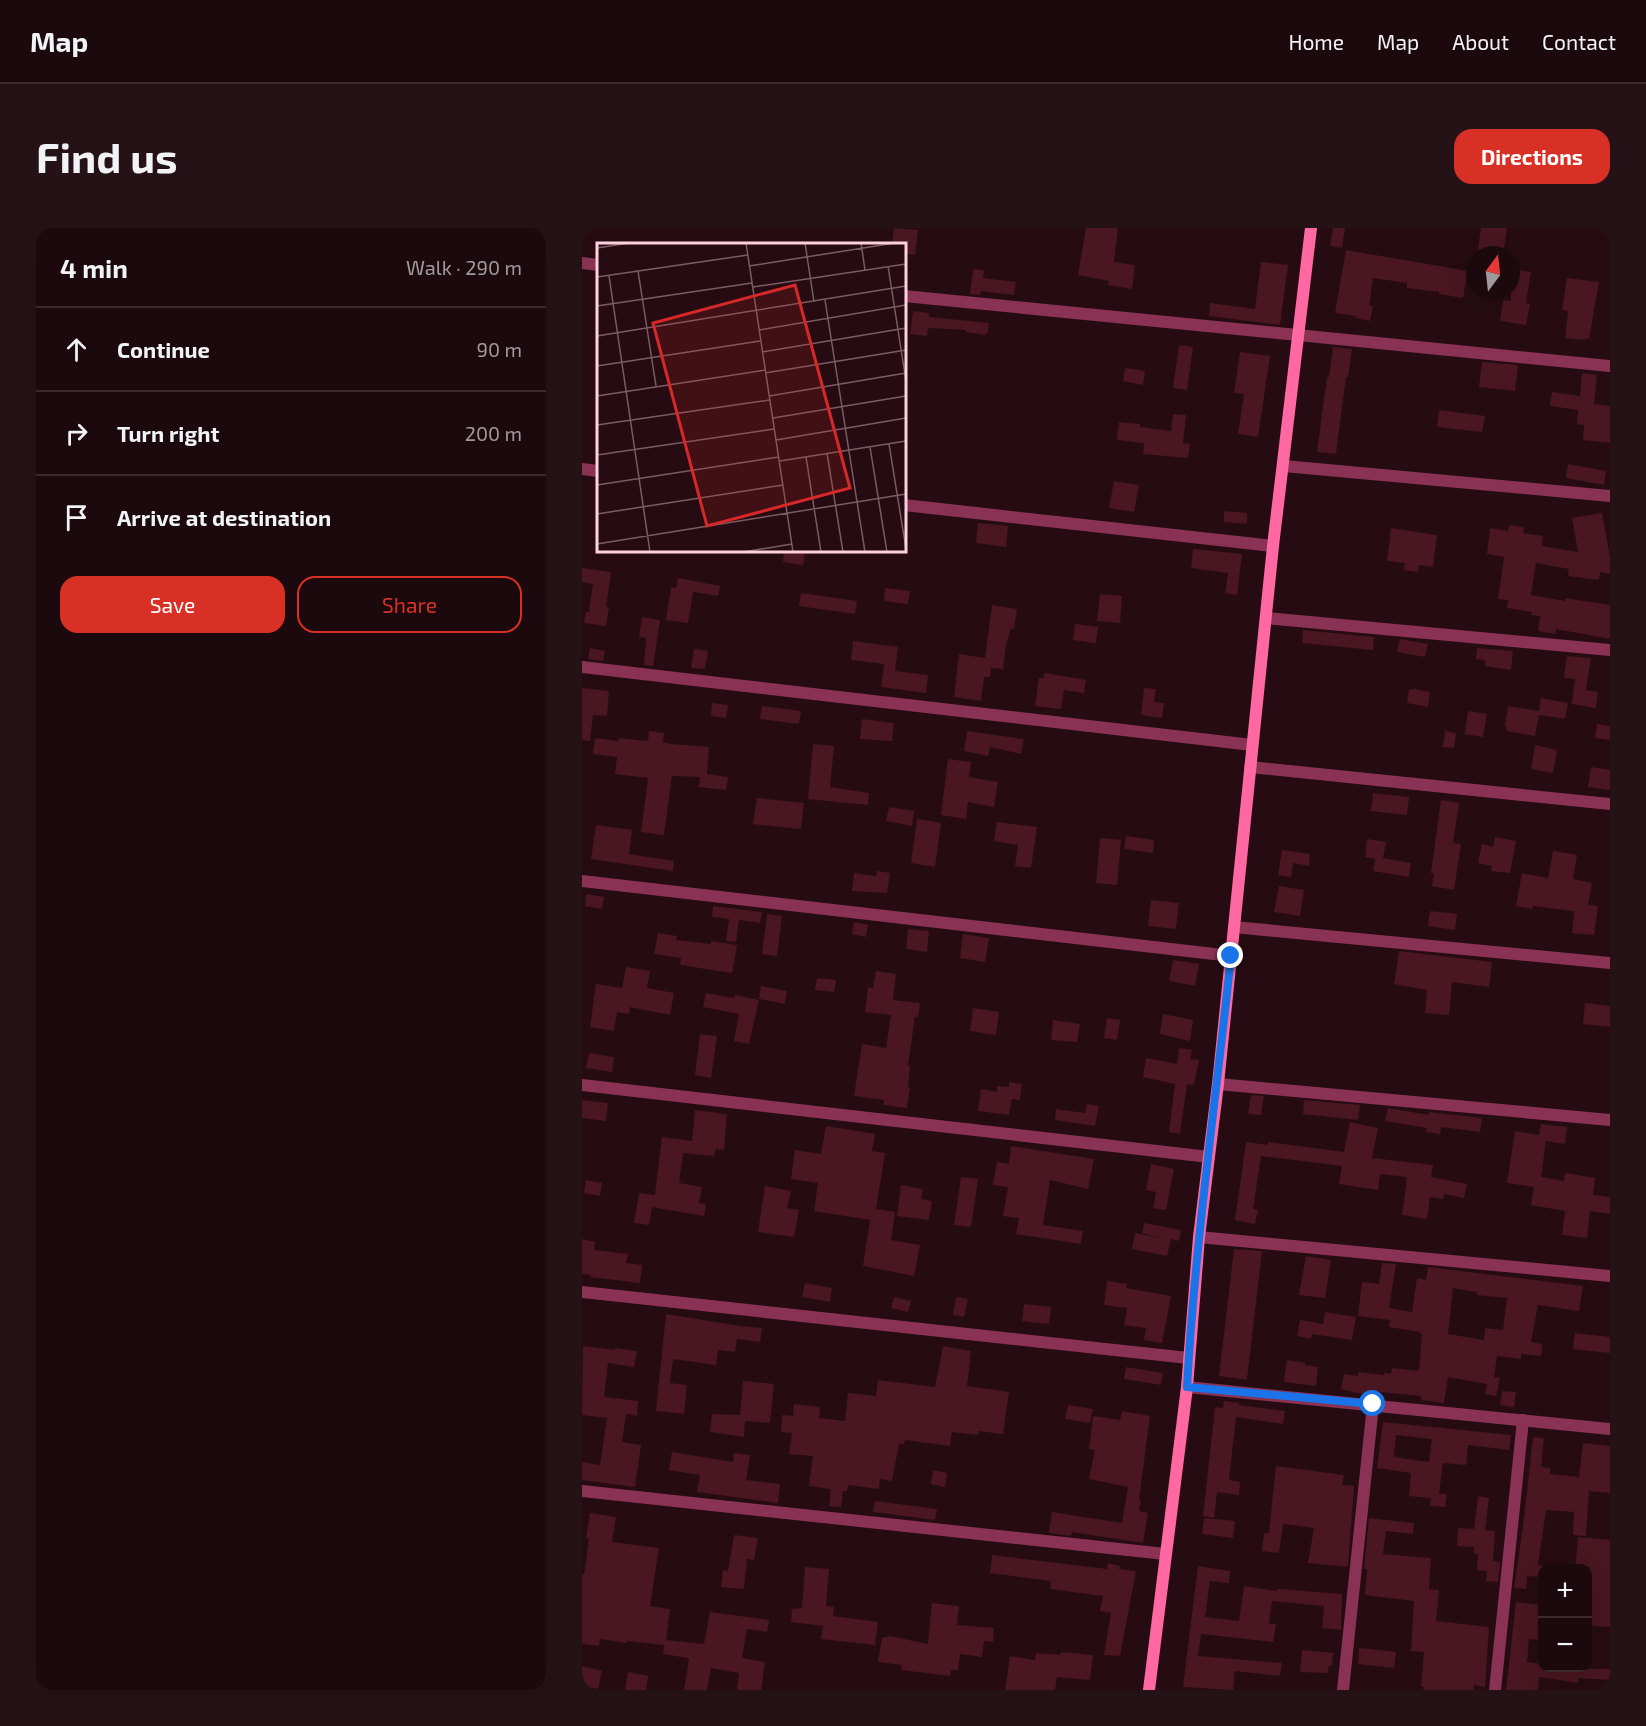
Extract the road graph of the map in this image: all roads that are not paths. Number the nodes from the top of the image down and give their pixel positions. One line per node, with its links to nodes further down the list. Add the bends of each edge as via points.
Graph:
1 (1311, 228): 5 (main road)
2 (582, 263): 3 (street)
3 (597, 265)
4 (906, 296): 5 (street)
5 (1299, 335): 6 (street); 7 (main road)
6 (1610, 366)
7 (1284, 466): 10 (street); 12 (main road)
8 (582, 469): 9 (street)
9 (597, 471)
10 (1610, 496)
11 (906, 505): 12 (street)
12 (1273, 546): 13 (main road)
13 (1266, 618): 14 (street); 16 (main road)
14 (1610, 650)
15 (582, 667): 16 (street)
16 (1252, 745): 17 (main road)
17 (1250, 767): 18 (street); 20 (main road)
18 (1610, 804)
19 (582, 881): 21 (street)
20 (1234, 927): 21 (main road); 22 (street)
21 (1231, 956): 23 (main road)
22 (1610, 963)
23 (1218, 1084): 25 (street); 26 (main road)
24 (582, 1085): 26 (street)
25 (1610, 1120)
26 (1209, 1157): 27 (main road)
27 (1198, 1237): 28 (street); 30 (main road)
28 (1610, 1276)
29 (582, 1292): 30 (street)
30 (1188, 1358): 31 (main road)
31 (1187, 1387): 32 (street); 36 (main road)
32 (1373, 1404): 33 (street); 38 (street)
33 (1523, 1420): 34 (street); 39 (street)
34 (1610, 1429)
35 (582, 1491): 36 (street)
36 (1165, 1554): 37 (main road)
37 (1149, 1690)
38 (1343, 1690)
39 (1495, 1690)

